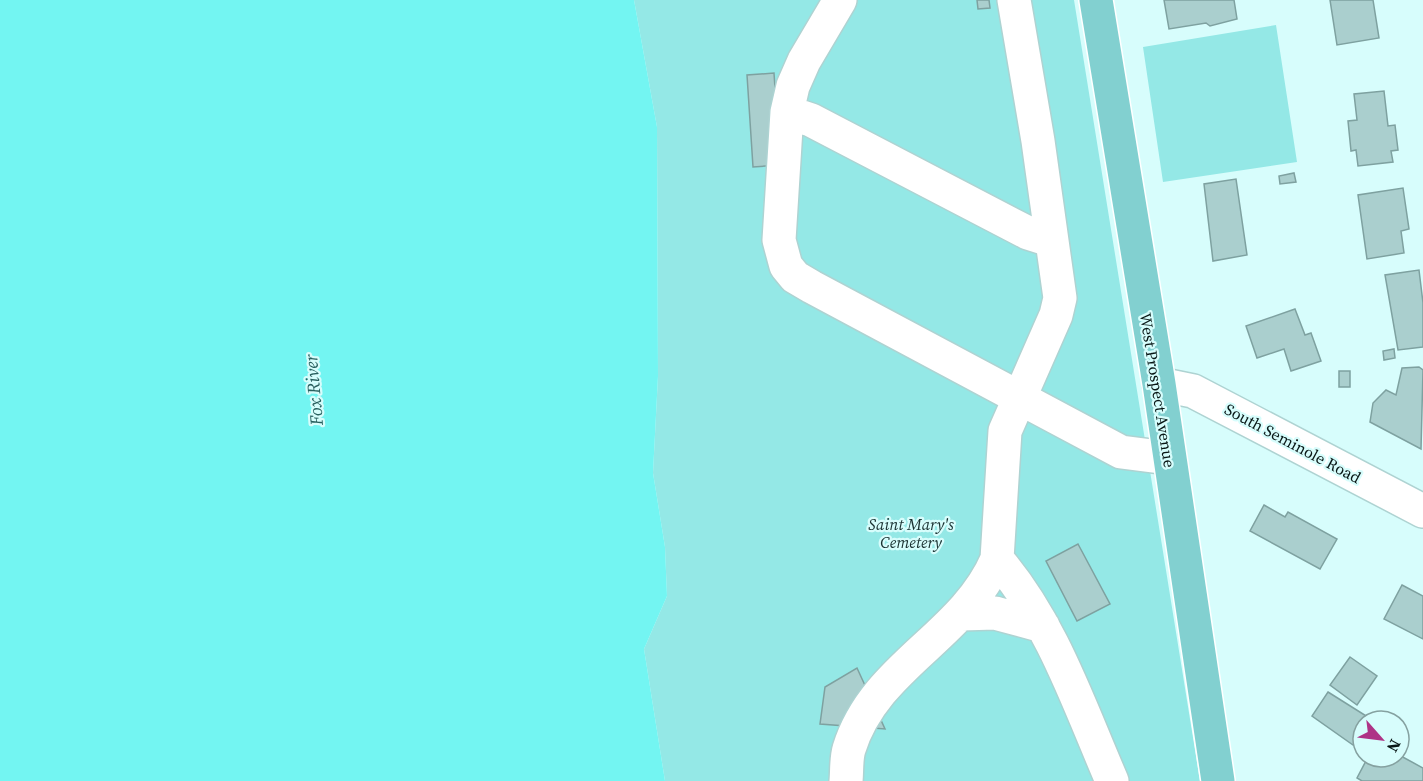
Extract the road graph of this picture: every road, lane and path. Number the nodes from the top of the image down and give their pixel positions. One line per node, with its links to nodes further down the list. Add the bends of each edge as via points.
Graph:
1 (840, 0): 4 (street, via 804,61)
2 (1014, 0): 5 (street)
3 (1096, 0): 6 (main road, West Prospect Avenue)
4 (787, 112): 5 (street, via 831,130 1028,233); 7 (street, via 779,240 782,256 795,277)
5 (1050, 240): 7 (street, via 1060,298 1050,333)
6 (1159, 384): 8 (main road, West Prospect Avenue); 9 (street, South Seminole Road, via 1193,391)
7 (1019, 400): 8 (street, via 1122,452); 10 (street, via 1005,431)
8 (1168, 458): 15 (main road, West Prospect Avenue)
9 (1423, 511)
10 (998, 559): 11 (street, via 990,577); 12 (street)
11 (961, 614): 12 (street, via 995,613); 13 (street, via 883,686 872,701 849,751)
12 (1043, 626): 14 (street)
13 (846, 781)
14 (1112, 781)
15 (1218, 781)

